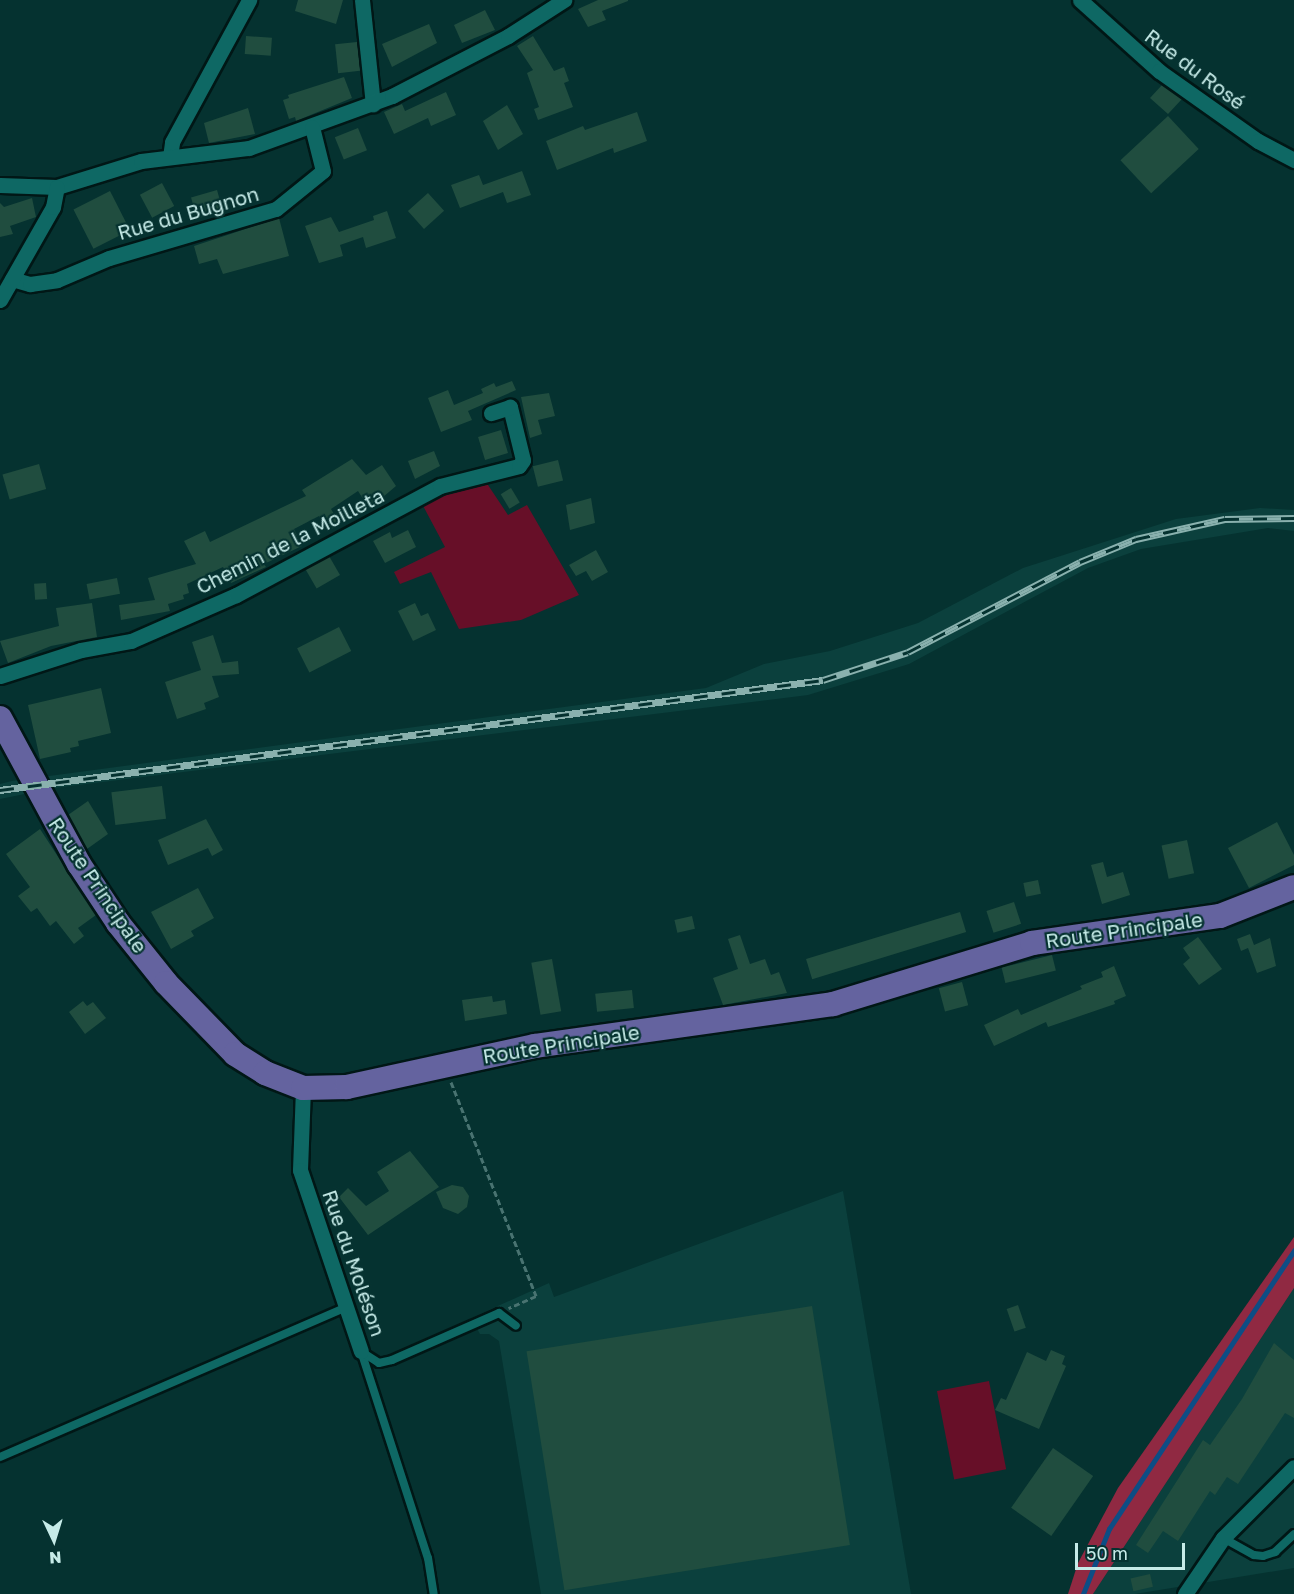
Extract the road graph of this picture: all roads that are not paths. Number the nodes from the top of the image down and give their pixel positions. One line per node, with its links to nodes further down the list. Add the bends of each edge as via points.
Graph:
1 (249, 0): 7 (street, via 172,142)
2 (362, 0): 5 (street)
3 (564, 0): 5 (street, via 508,36)
4 (1080, 0): 8 (street, Rue du Rosé, via 1158,71 1258,141)
5 (373, 104): 6 (street)
6 (312, 127): 7 (street, via 249,148); 11 (street, Rue du Bugnon, via 323,171 276,209 109,258 57,280 30,284)
7 (170, 157): 10 (street, via 141,161)
8 (1294, 160)
9 (0, 185): 10 (street)
10 (57, 187): 11 (street, via 53,207)
11 (12, 279): 12 (street)
12 (0, 300)
13 (491, 413): 14 (street, Chemin de la Moilleta, via 510,407 524,460 519,466 440,486 236,596 131,641 81,650)
14 (0, 676)
15 (0, 718): 17 (main road, Route Principale, via 79,864 166,983 234,1054 265,1073)
16 (1294, 887): 17 (main road, Route Principale, via 1220,915 1032,943 833,1004 535,1046 347,1088)
17 (303, 1088): 18 (street, Rue du Moléson, via 300,1170)
18 (345, 1308): 20 (street, Rue du Moléson); 21 (lane)
19 (516, 1326): 20 (lane, Rue du Moléson, via 499,1313 392,1360 379,1362)
20 (361, 1351): 25 (lane, via 429,1558)
21 (0, 1457)
22 (1294, 1467): 24 (street)
23 (1294, 1533): 24 (lane, via 1275,1552 1263,1556)
24 (1223, 1538): 26 (street)
25 (434, 1594)
26 (1185, 1594)

